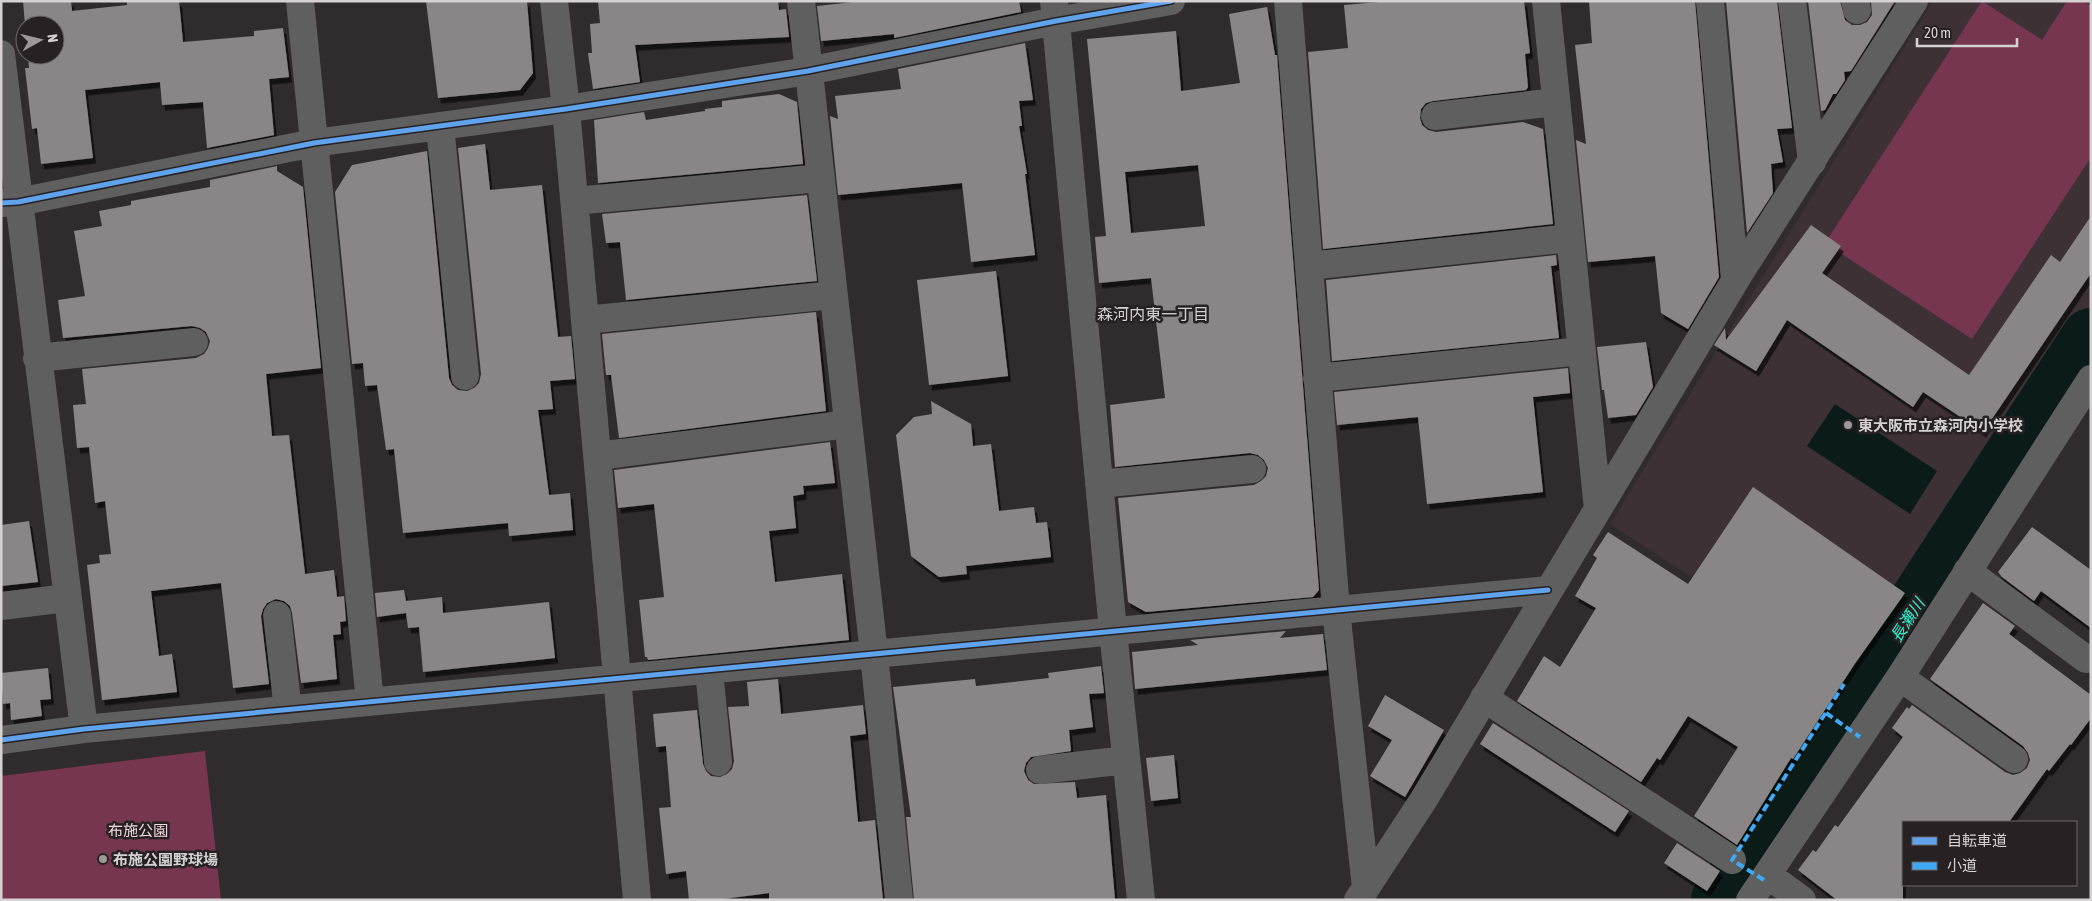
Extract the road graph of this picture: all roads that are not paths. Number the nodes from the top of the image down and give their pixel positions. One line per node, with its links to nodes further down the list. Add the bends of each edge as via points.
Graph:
1 (300, 1): 17 (street)
2 (554, 1): 14 (street)
3 (801, 1): 12 (street)
4 (1171, 1): 10 (street)
5 (1288, 1): 23 (street)
6 (1546, 1): 13 (street)
7 (1710, 1): 24 (street)
8 (1792, 1): 18 (street)
9 (1914, 1): 18 (street)
10 (1055, 11): 12 (street); 36 (street)
11 (1, 54): 21 (street)
12 (808, 71): 14 (street); 19 (street)
13 (1556, 102): 15 (street); 22 (street)
14 (566, 109): 16 (street); 20 (street)
15 (1435, 116)
16 (440, 126): 17 (street); 30 (street)
17 (314, 143): 21 (street); 51 (street)
18 (1812, 162): 24 (street)
19 (820, 178): 20 (street); 25 (street)
20 (575, 201): 26 (street)
21 (10, 203): 29 (street)
22 (1570, 238): 23 (street); 28 (street)
23 (1309, 266): 31 (street)
24 (1735, 280): 37 (street)
25 (833, 295): 26 (street); 33 (street)
26 (586, 320): 34 (street)
27 (194, 342): 29 (street)
28 (1581, 351): 31 (street); 37 (street)
29 (37, 358): 40 (street)
30 (465, 376)
31 (1317, 378): 42 (street)
32 (2091, 379): 38 (street)
33 (848, 424): 34 (street); 45 (street)
34 (598, 456): 49 (street)
35 (1252, 469): 36 (street)
36 (1100, 484): 44 (street)
37 (1598, 509): 39 (street)
38 (1967, 571): 46 (street); 48 (street)
39 (1548, 590): 42 (street); 50 (street)
40 (67, 598): 41 (street); 53 (street)
41 (1, 606)
42 (1336, 610): 44 (street); 61 (street)
43 (277, 615): 52 (street)
44 (1113, 631): 45 (street); 56 (street)
45 (874, 654): 47 (street); 63 (street)
46 (2086, 659)
47 (709, 670): 49 (street); 57 (street)
48 (1900, 677): 55 (street); 60 (street)
49 (617, 679): 51 (street); 62 (street)
50 (1484, 698): 59 (street); 61 (street)
51 (370, 702): 52 (street)
52 (288, 710): 53 (street)
53 (84, 730): 54 (street)
54 (1, 740)
55 (2014, 759)
56 (1126, 760): 58 (street); 64 (street)
57 (718, 762)
58 (1040, 770)
59 (1732, 860)
60 (1768, 875): 65 (street); 66 (street)
61 (1362, 894)
62 (637, 900)
63 (899, 900)
64 (1141, 900)
65 (1750, 900)
66 (1802, 900)

